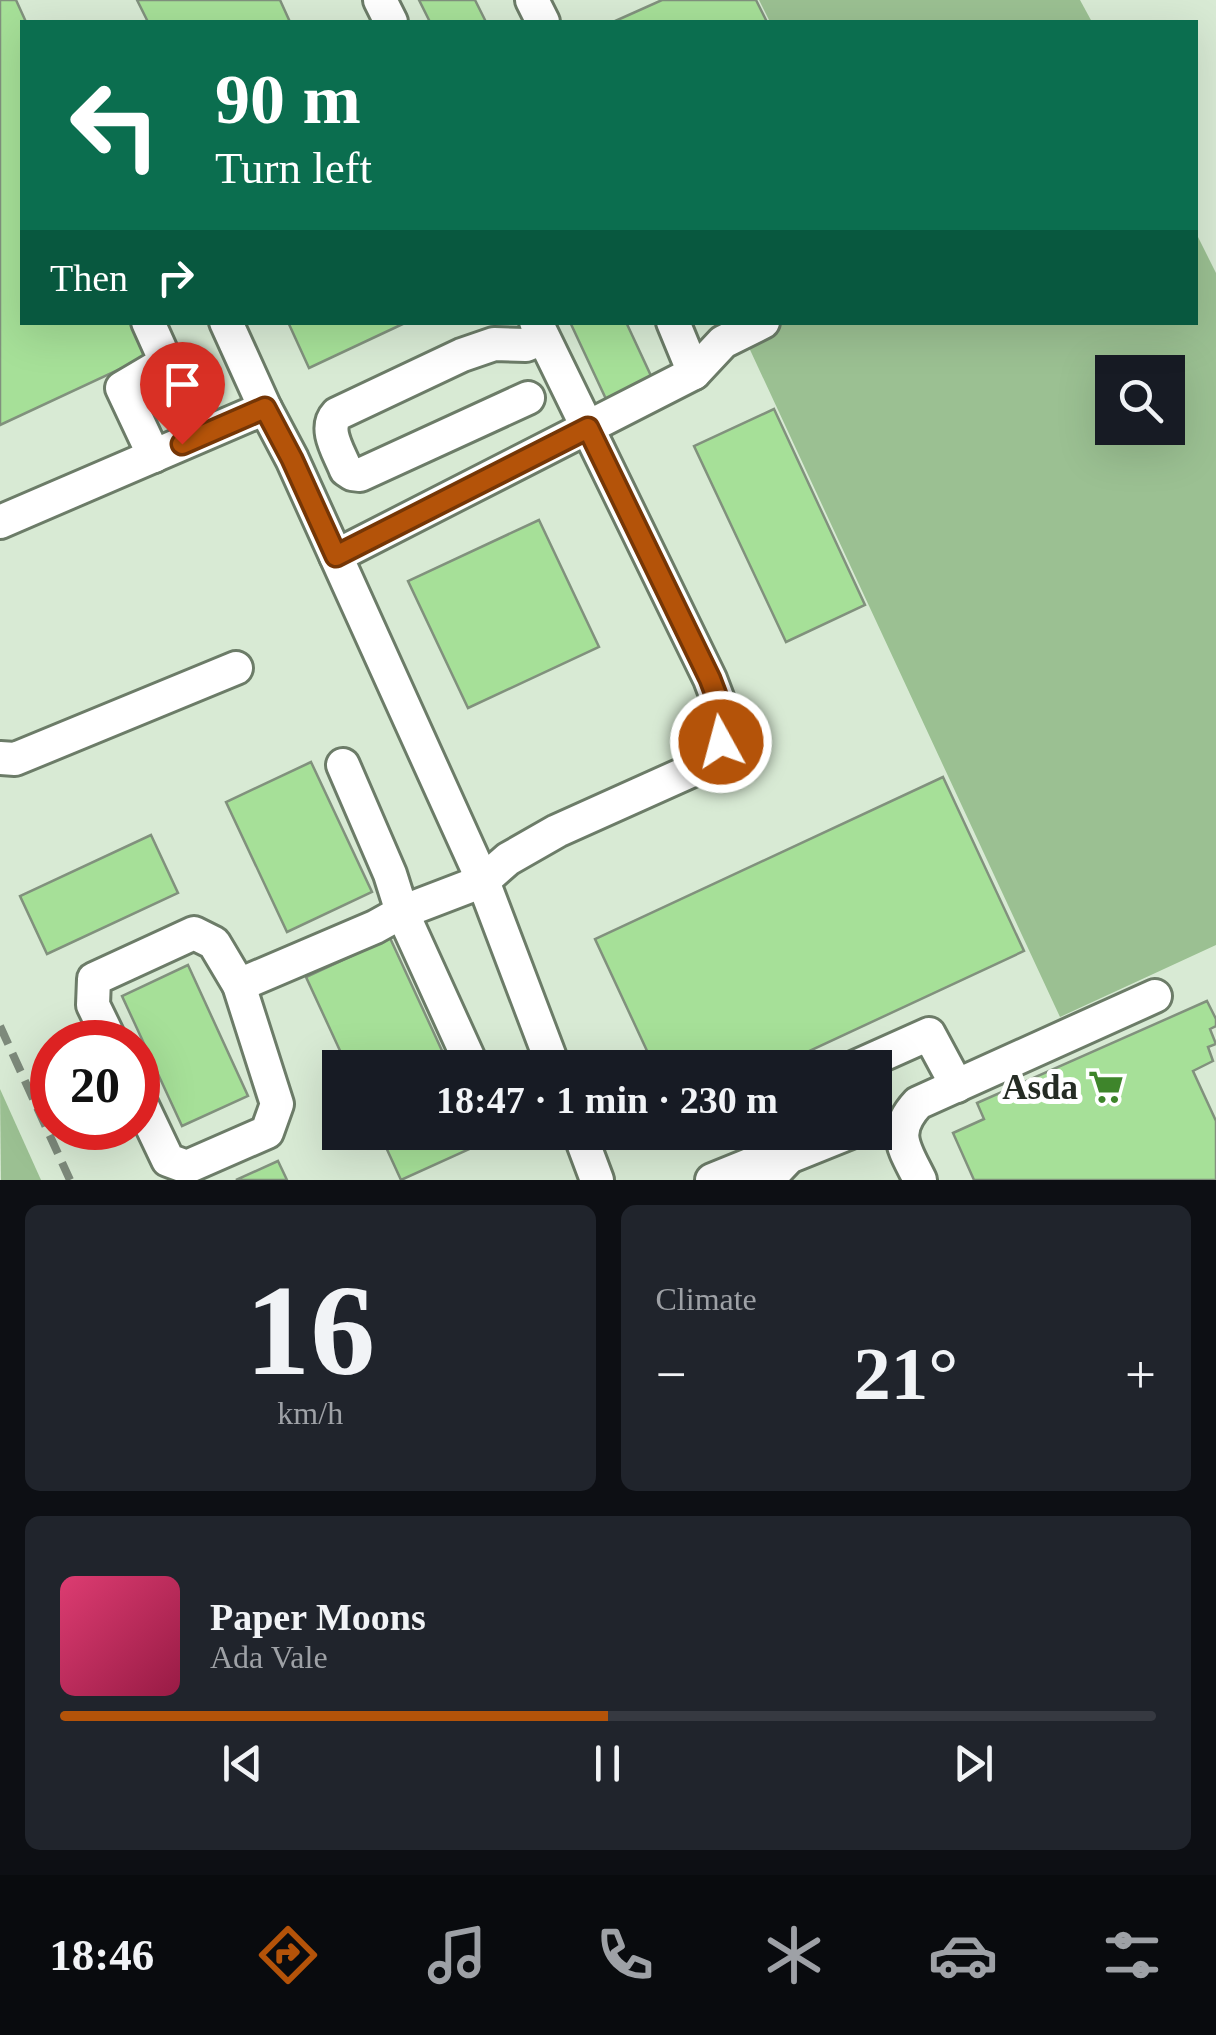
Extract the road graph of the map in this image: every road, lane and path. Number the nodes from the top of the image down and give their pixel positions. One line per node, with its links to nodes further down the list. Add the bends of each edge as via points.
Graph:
1 (149, 325): 10 (lane, via 166,362 122,388)
2 (227, 325): 8 (lane)
3 (674, 325): 6 (lane)
4 (757, 325): 6 (lane, via 723,342)
5 (540, 330): 7 (lane, via 526,345 494,344 462,355 337,414 329,427 346,470 360,475); 9 (lane)
6 (694, 373): 9 (lane)
7 (528, 398)
8 (265, 408): 10 (lane); 12 (lane)
9 (588, 428): 12 (lane); 16 (lane, via 710,679 724,716 721,742 704,765 557,831)
10 (154, 456): 11 (lane)
11 (0, 522)
12 (336, 556): 16 (lane)
13 (236, 668): 14 (lane, via 15,759)
14 (0, 758)
15 (344, 764): 17 (lane)
16 (482, 881): 17 (lane); 22 (lane)
17 (402, 912): 18 (lane); 21 (lane)
18 (239, 985): 20 (lane, via 214,943 194,933 94,979); 27 (lane, via 277,1104 267,1132 187,1166 168,1160)
19 (1155, 996): 24 (lane)
20 (100, 1020)
21 (465, 1050)
22 (547, 1050)
23 (892, 1051): 24 (lane, via 929,1034)
24 (956, 1086): 25 (lane, via 918,1104)
25 (892, 1131)
26 (892, 1141): 33 (lane)
27 (160, 1143)
28 (586, 1150): 31 (lane)
29 (815, 1150): 30 (lane)
30 (778, 1169): 32 (lane, via 774,1155)
31 (598, 1180)
32 (712, 1180)
33 (920, 1180)

